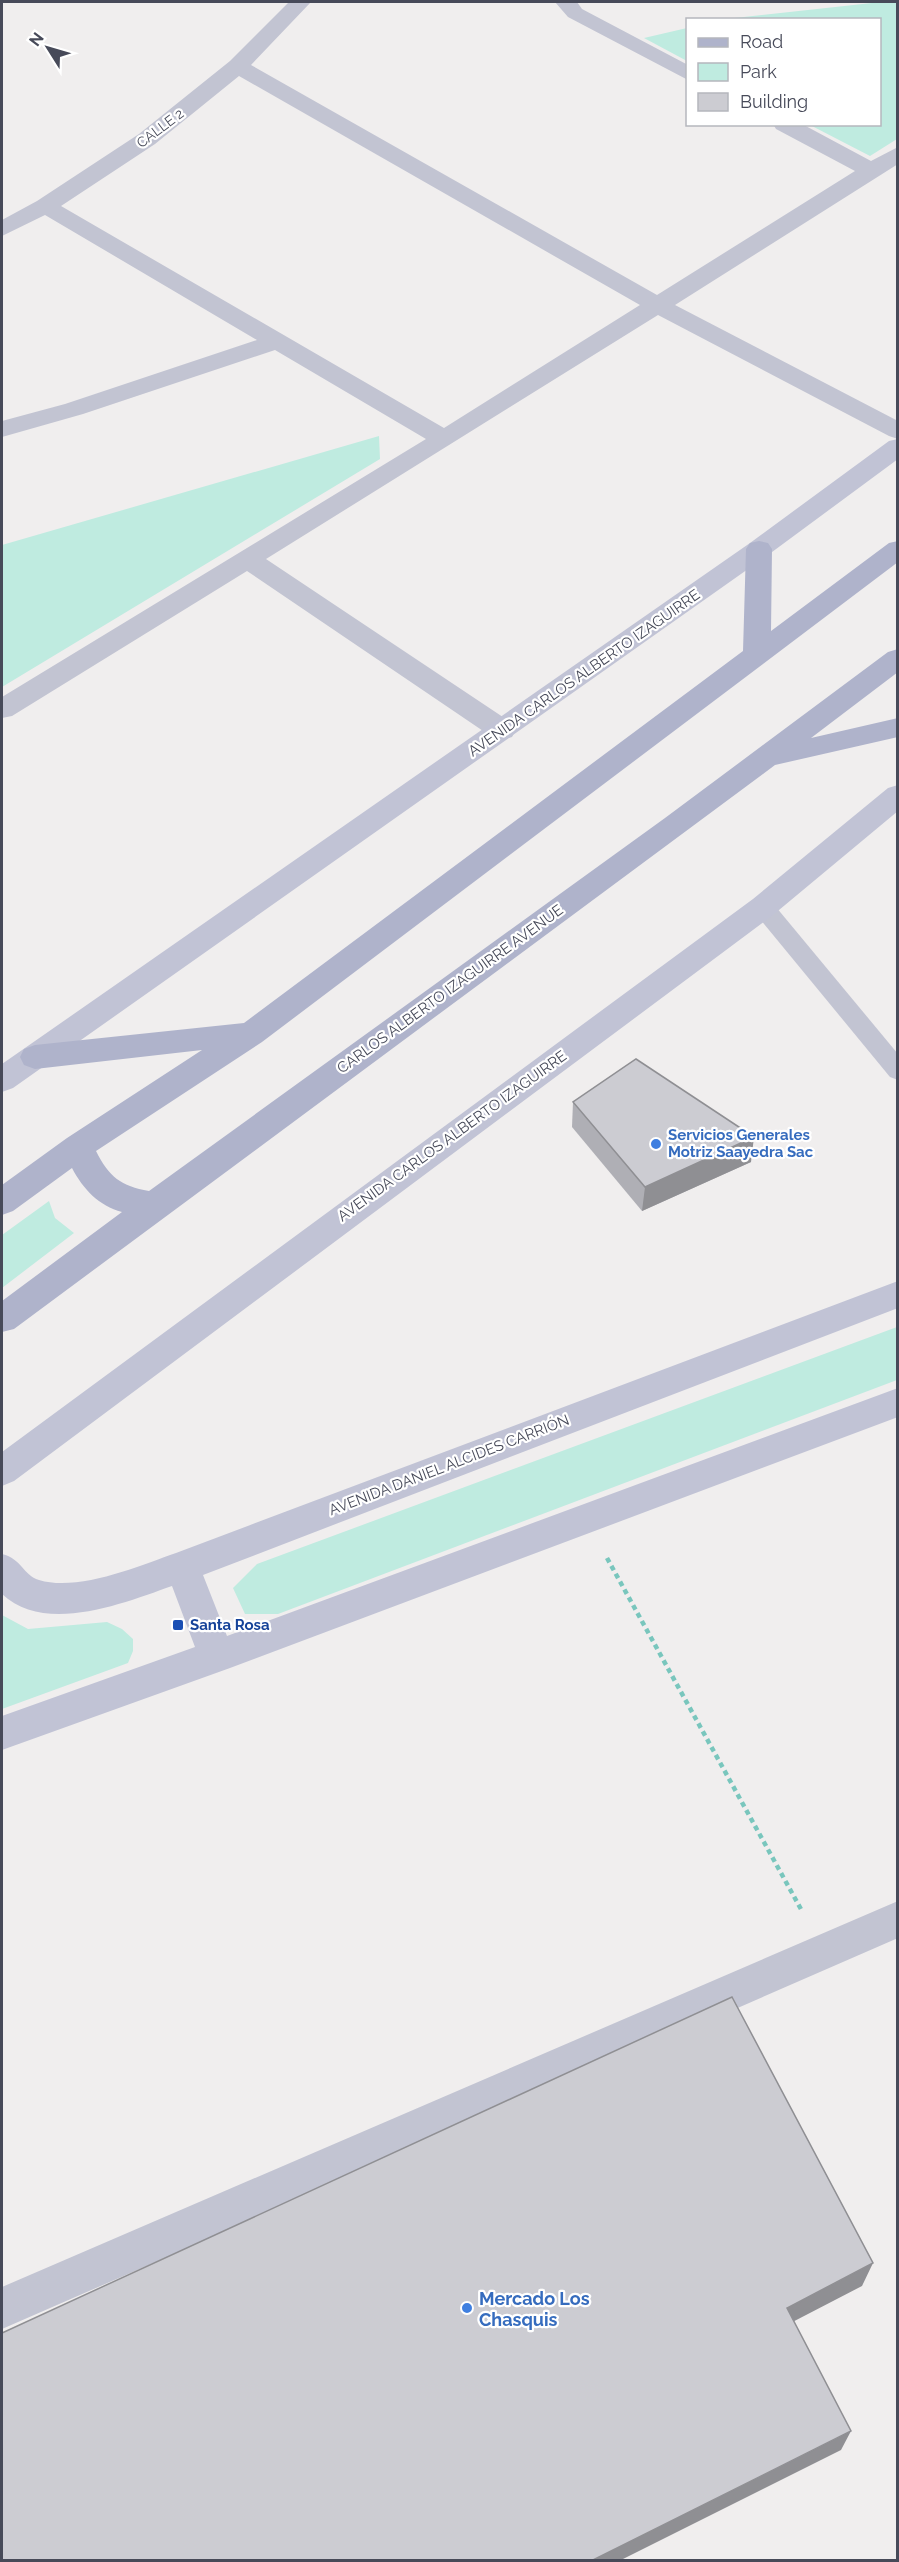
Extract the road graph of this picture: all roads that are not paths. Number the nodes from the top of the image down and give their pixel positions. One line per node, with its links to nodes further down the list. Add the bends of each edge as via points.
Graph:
1 (300, 2): 3 (street, CALLE 2)
2 (566, 2): 4 (street, via 575,13)
3 (238, 66): 8 (street, CALLE 2, via 147,139); 10 (street)
4 (686, 73)
5 (788, 126): 7 (street)
6 (897, 154): 7 (street)
7 (871, 170): 10 (street)
8 (45, 206): 9 (street, CALLE 2); 11 (street)
9 (2, 229)
10 (657, 305): 13 (street); 14 (street)
11 (279, 341): 12 (street); 14 (street)
12 (2, 429)
13 (897, 431)
14 (444, 439): 18 (street)
15 (897, 447): 16 (street, AVENIDA CARLOS ALBERTO IZAGUIRRE)
16 (759, 549): 19 (main road); 23 (street, AVENIDA CARLOS ALBERTO IZAGUIRRE)
17 (897, 549): 19 (main road)
18 (249, 560): 21 (street); 23 (street)
19 (757, 652): 27 (main road)
20 (897, 658): 24 (main road, CARLOS ALBERTO IZAGUIRRE AVENUE)
21 (2, 709)
22 (897, 727): 24 (main road)
23 (502, 730): 28 (street, AVENIDA CARLOS ALBERTO IZAGUIRRE)
24 (766, 758): 33 (main road, CARLOS ALBERTO IZAGUIRRE AVENUE)
25 (897, 795): 26 (street, AVENIDA CARLOS ALBERTO IZAGUIRRE)
26 (763, 908): 29 (lane); 37 (street, AVENIDA CARLOS ALBERTO IZAGUIRRE)
27 (251, 1034): 28 (main road); 31 (main road)
28 (35, 1057): 30 (street, AVENIDA CARLOS ALBERTO IZAGUIRRE)
29 (897, 1071)
30 (2, 1080)
31 (78, 1147): 32 (main road); 33 (main road, via 93,1177 118,1198)
32 (2, 1202)
33 (153, 1205): 35 (main road, CARLOS ALBERTO IZAGUIRRE AVENUE)
34 (897, 1294): 38 (street, AVENIDA DANIEL ALCIDES CARRIÓN)
35 (2, 1320)
36 (897, 1402): 40 (street)
37 (2, 1472)
38 (182, 1567): 39 (street, AVENIDA DANIEL ALCIDES CARRIÓN, via 101,1594 57,1598 25,1591); 40 (street)
39 (2, 1569)
40 (217, 1656): 41 (street)
41 (2, 1733)
42 (897, 1919): 43 (street)
43 (2, 2308)

